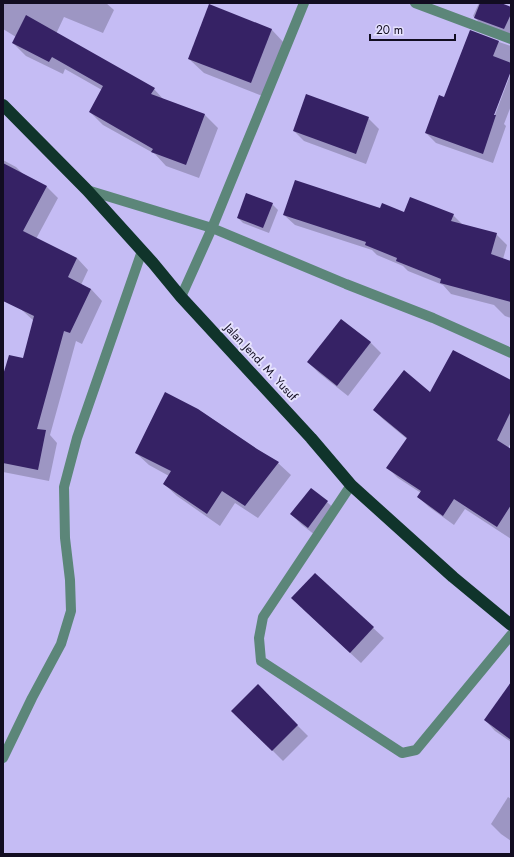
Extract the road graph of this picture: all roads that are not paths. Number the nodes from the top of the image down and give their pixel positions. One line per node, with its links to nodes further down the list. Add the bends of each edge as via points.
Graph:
1 (304, 3): 6 (street)
2 (415, 3): 3 (street)
3 (511, 39)
4 (3, 105): 5 (highway, Jalan Jend. M. Yusuf)
5 (87, 190): 6 (street); 7 (highway, Jalan Jend. M. Yusuf)
6 (212, 228): 8 (street); 9 (street)
7 (142, 251): 8 (highway, Jalan Jend. M. Yusuf); 13 (street, via 77,438 64,487 71,611 61,644)
8 (181, 296): 10 (highway, Jalan Jend. M. Yusuf)
9 (511, 353)
10 (351, 485): 11 (highway, Jalan Jend. M. Yusuf, via 453,577); 12 (street, via 263,617 259,638 261,661 402,754 416,750)
11 (511, 625)
12 (511, 635)
13 (3, 758)

